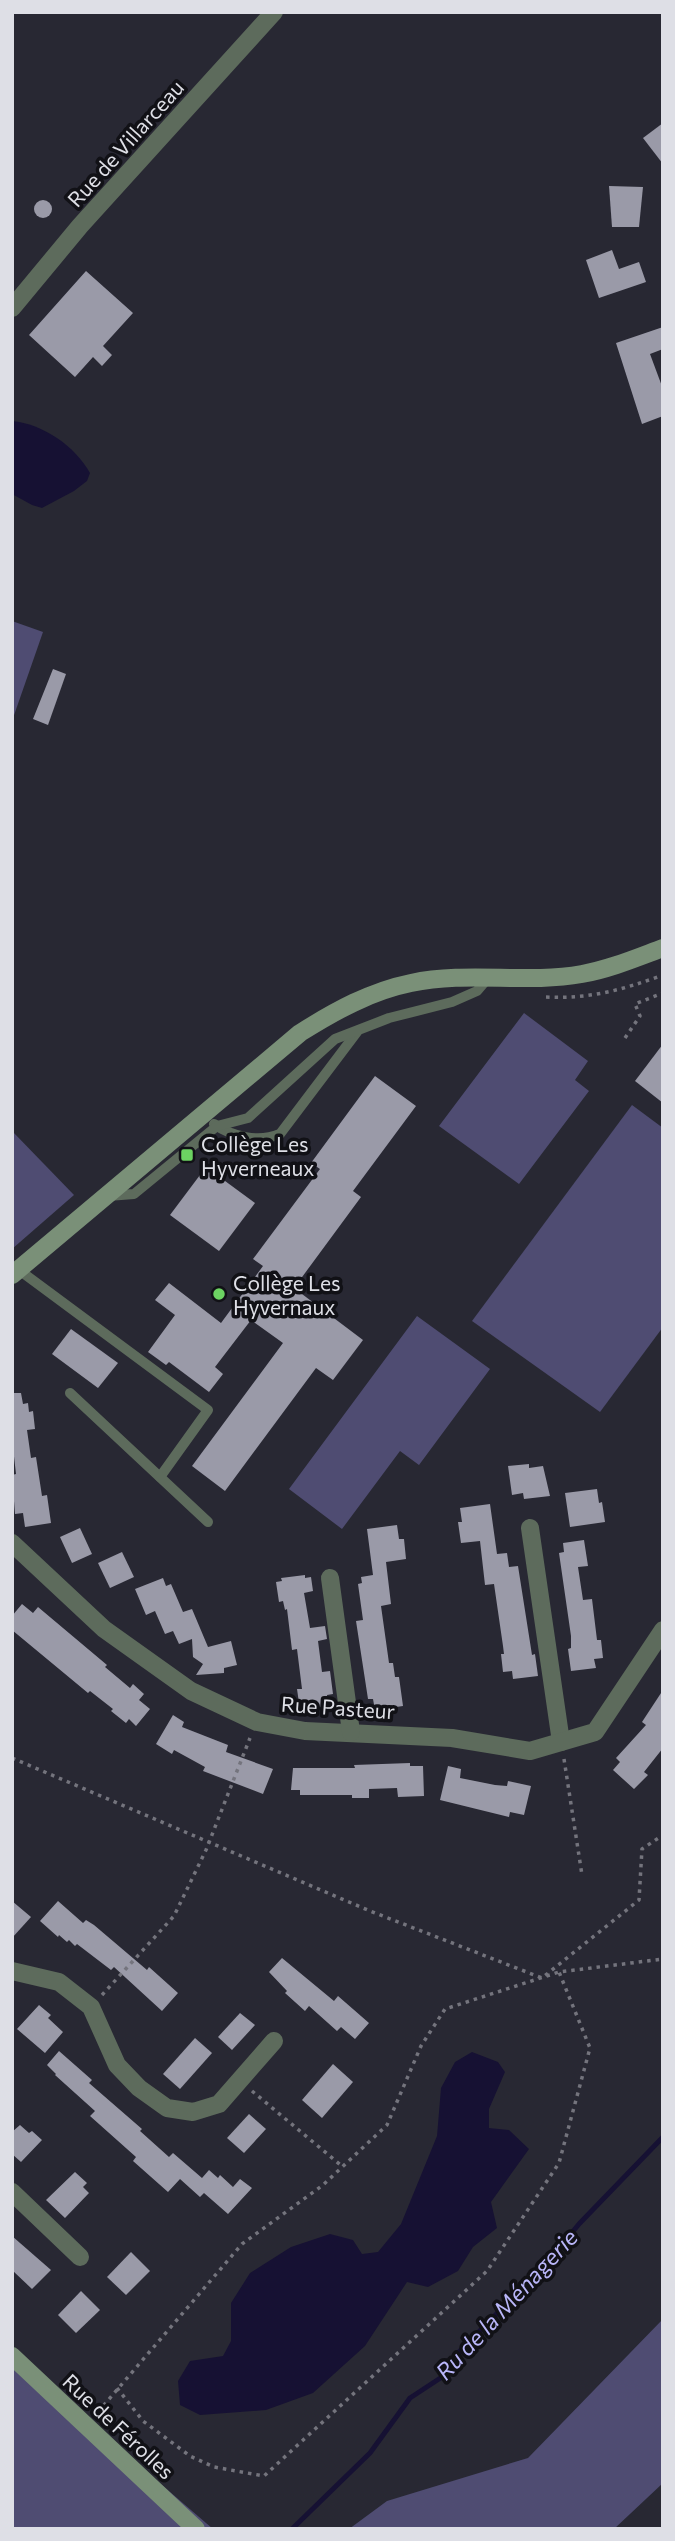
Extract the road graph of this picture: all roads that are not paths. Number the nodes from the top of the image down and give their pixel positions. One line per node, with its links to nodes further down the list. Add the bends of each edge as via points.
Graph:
1 (274, 12): 2 (street, Rue de Villarceau)
2 (12, 307)
3 (663, 948): 4 (street, via 581,974)
4 (489, 977): 5 (lane, via 477,992); 6 (street, via 412,983 378,992 331,1014 300,1033)
5 (358, 1030): 6 (lane, via 335,1039 248,1118); 6 (lane, via 280,1134 257,1139 234,1135)
6 (211, 1121): 7 (street, via 108,1196)
7 (16, 1272): 9 (lane, via 208,1410)
8 (70, 1393): 9 (lane)
9 (160, 1477): 10 (lane)
10 (208, 1522)
11 (530, 1528): 16 (street)
12 (12, 1543): 15 (street, Rue Pasteur, via 104,1629 191,1691 257,1722 305,1731)
13 (330, 1578): 15 (street)
14 (663, 1630): 16 (street, Rue Pasteur, via 595,1732)
15 (351, 1732): 16 (street, Rue Pasteur, via 452,1738 530,1751)
16 (561, 1742)
17 (12, 1971): 18 (street, via 59,1982 91,2007 117,2065 167,2108 193,2112 219,2104)
18 (274, 2041)
19 (12, 2192): 20 (street)
20 (80, 2258)
21 (12, 2356): 22 (street, Rue de Férolles)
22 (196, 2529)

